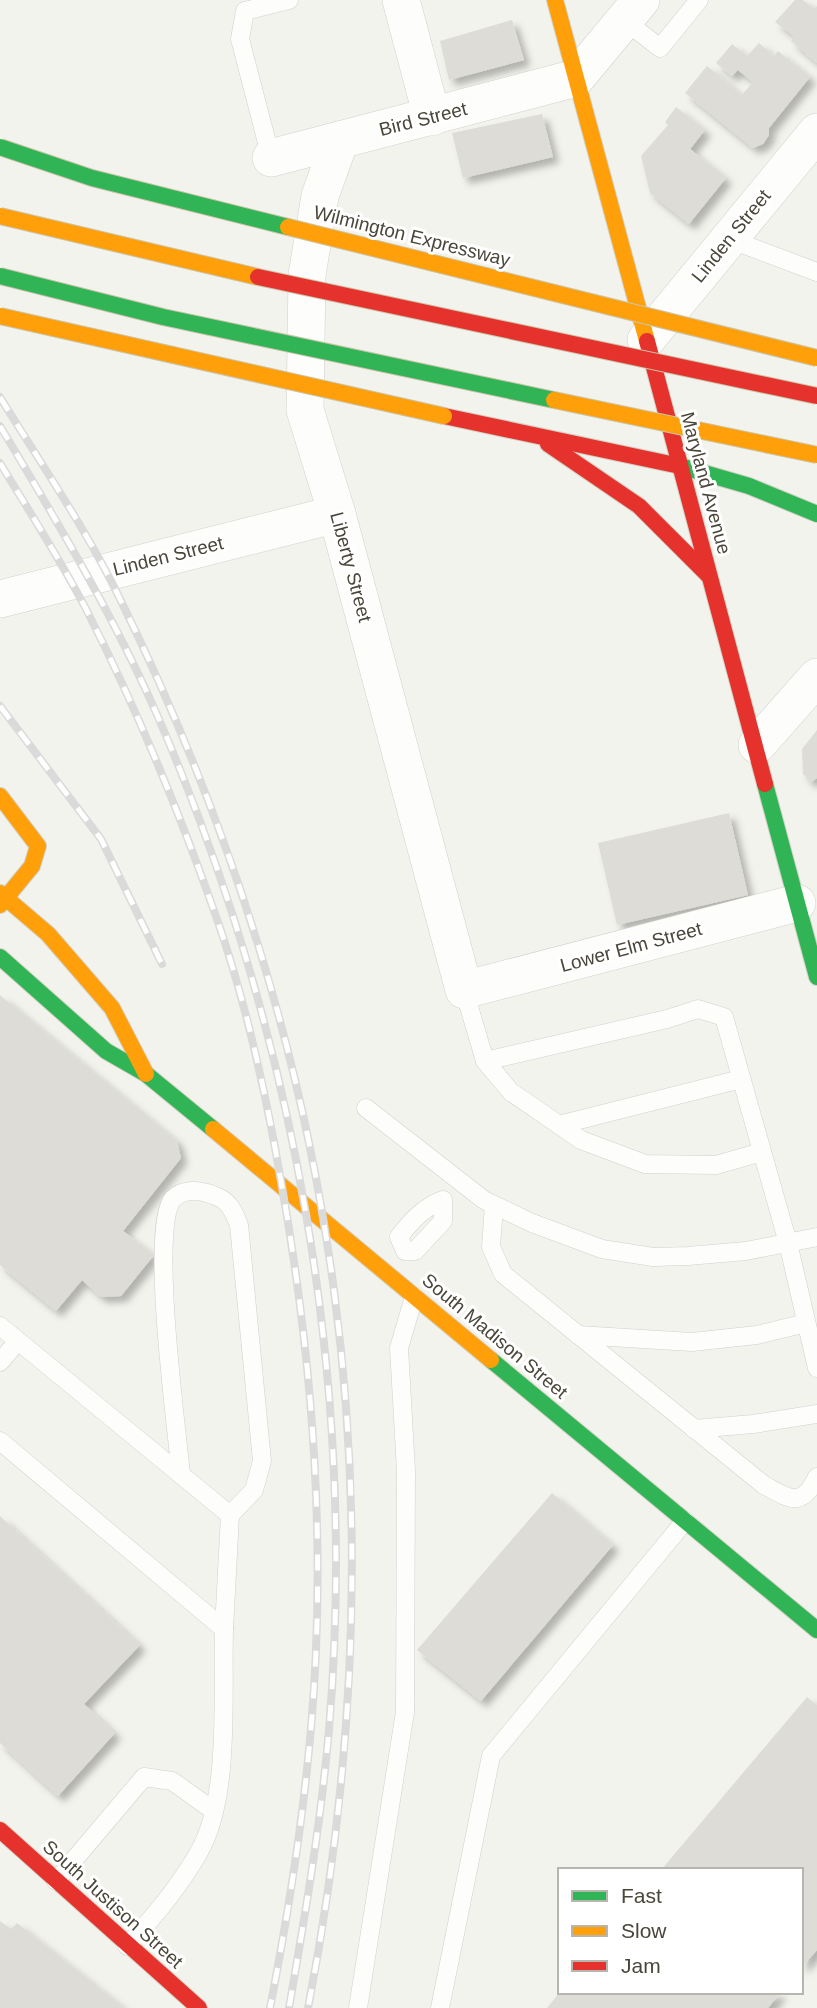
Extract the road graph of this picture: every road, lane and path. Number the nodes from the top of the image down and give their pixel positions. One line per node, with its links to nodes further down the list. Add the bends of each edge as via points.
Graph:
1 (289, 0): 11 (lane, via 245,11 240,39)
2 (401, 0): 7 (street)
3 (555, 0): 6 (main road, Maryland Avenue)
4 (699, 0): 5 (lane, via 660,48)
5 (633, 10): 6 (street)
6 (576, 78): 7 (street, Bird Street); 17 (main road, Maryland Avenue)
7 (432, 117): 9 (street, Bird Street)
8 (817, 132): 13 (street, Linden Street)
9 (340, 140): 11 (street, Bird Street); 23 (street, Liberty Street, via 320,195 307,275 305,410)
10 (0, 148): 18 (main road, Wilmington Expressway, bridge, via 92,178)
11 (271, 158)
12 (0, 216): 19 (main road, bridge, via 202,265)
13 (729, 239): 14 (lane); 17 (street, Linden Street)
14 (817, 272)
15 (0, 276): 21 (main road, bridge, via 163,317)
16 (0, 316): 20 (main road, bridge)
17 (646, 340): 22 (main road, Maryland Avenue)
18 (817, 358)
19 (817, 397)
20 (539, 437): 22 (main road); 25 (main road, via 639,506)
21 (817, 455)
22 (680, 466): 24 (main road, via 749,486); 25 (main road, Maryland Avenue)
23 (337, 514): 26 (street, Linden Street); 34 (street, Liberty Street)
24 (817, 514)
25 (708, 575): 28 (main road, Maryland Avenue)
26 (0, 599)
27 (817, 677): 28 (street)
28 (757, 746): 31 (main road, Maryland Avenue)
29 (0, 796): 30 (main road, via 37,846 32,866)
30 (2, 899): 36 (main road, South Madison Street, via 48,934 112,1008)
31 (796, 902): 33 (main road, Maryland Avenue); 34 (street, Lower Elm Street)
32 (0, 957): 36 (main road, South Madison Street, via 106,1051)
33 (817, 977)
34 (464, 990): 35 (lane)
35 (485, 1061): 37 (lane, via 698,1009 724,1017); 39 (lane, via 511,1092)
36 (146, 1074): 45 (main road, South Madison Street)
37 (741, 1079): 39 (lane); 40 (lane)
38 (366, 1108): 41 (lane)
39 (559, 1125): 40 (lane, via 581,1140 645,1164 716,1165)
40 (762, 1152): 44 (lane)
41 (457, 1180): 42 (lane); 45 (lane, via 443,1200 443,1221 415,1251 405,1251)
42 (494, 1205): 44 (lane, via 602,1248 653,1257 747,1251); 49 (lane, via 491,1247 499,1267)
43 (817, 1237): 44 (lane)
44 (788, 1243): 47 (lane)
45 (387, 1274): 46 (main road, South Madison Street)
46 (414, 1297): 59 (main road, South Madison Street); 69 (lane, via 399,1348 407,1471 405,1712)
47 (806, 1323): 49 (lane, via 757,1335 692,1342); 52 (lane)
48 (0, 1326): 50 (lane)
49 (579, 1335): 54 (lane)
50 (18, 1341): 51 (lane); 56 (lane)
51 (0, 1362)
52 (817, 1368)
53 (817, 1414): 54 (lane)
54 (694, 1429): 57 (lane, via 764,1485 792,1500 811,1489)
55 (0, 1441): 62 (lane)
56 (181, 1475): 58 (lane); 58 (lane, via 162,1264 164,1225 172,1200 181,1193 200,1190 224,1199 239,1225 261,1426 258,1480)
57 (817, 1476)
58 (230, 1515): 62 (lane)
59 (685, 1521): 61 (main road, South Madison Street); 70 (lane, via 491,1756)
60 (811, 1598): 61 (main road)
61 (799, 1615): 63 (main road, South Madison Street)
62 (224, 1629): 64 (lane, via 220,1780)
63 (817, 1630)
64 (214, 1811): 66 (lane, via 172,1781 144,1777); 67 (lane, via 200,1851)
65 (0, 1830): 66 (main road, South Justison Street)
66 (56, 1881): 67 (main road, South Justison Street)
67 (127, 1946): 68 (main road, South Justison Street)
68 (199, 2008)
69 (358, 2008)
70 (440, 2008)

